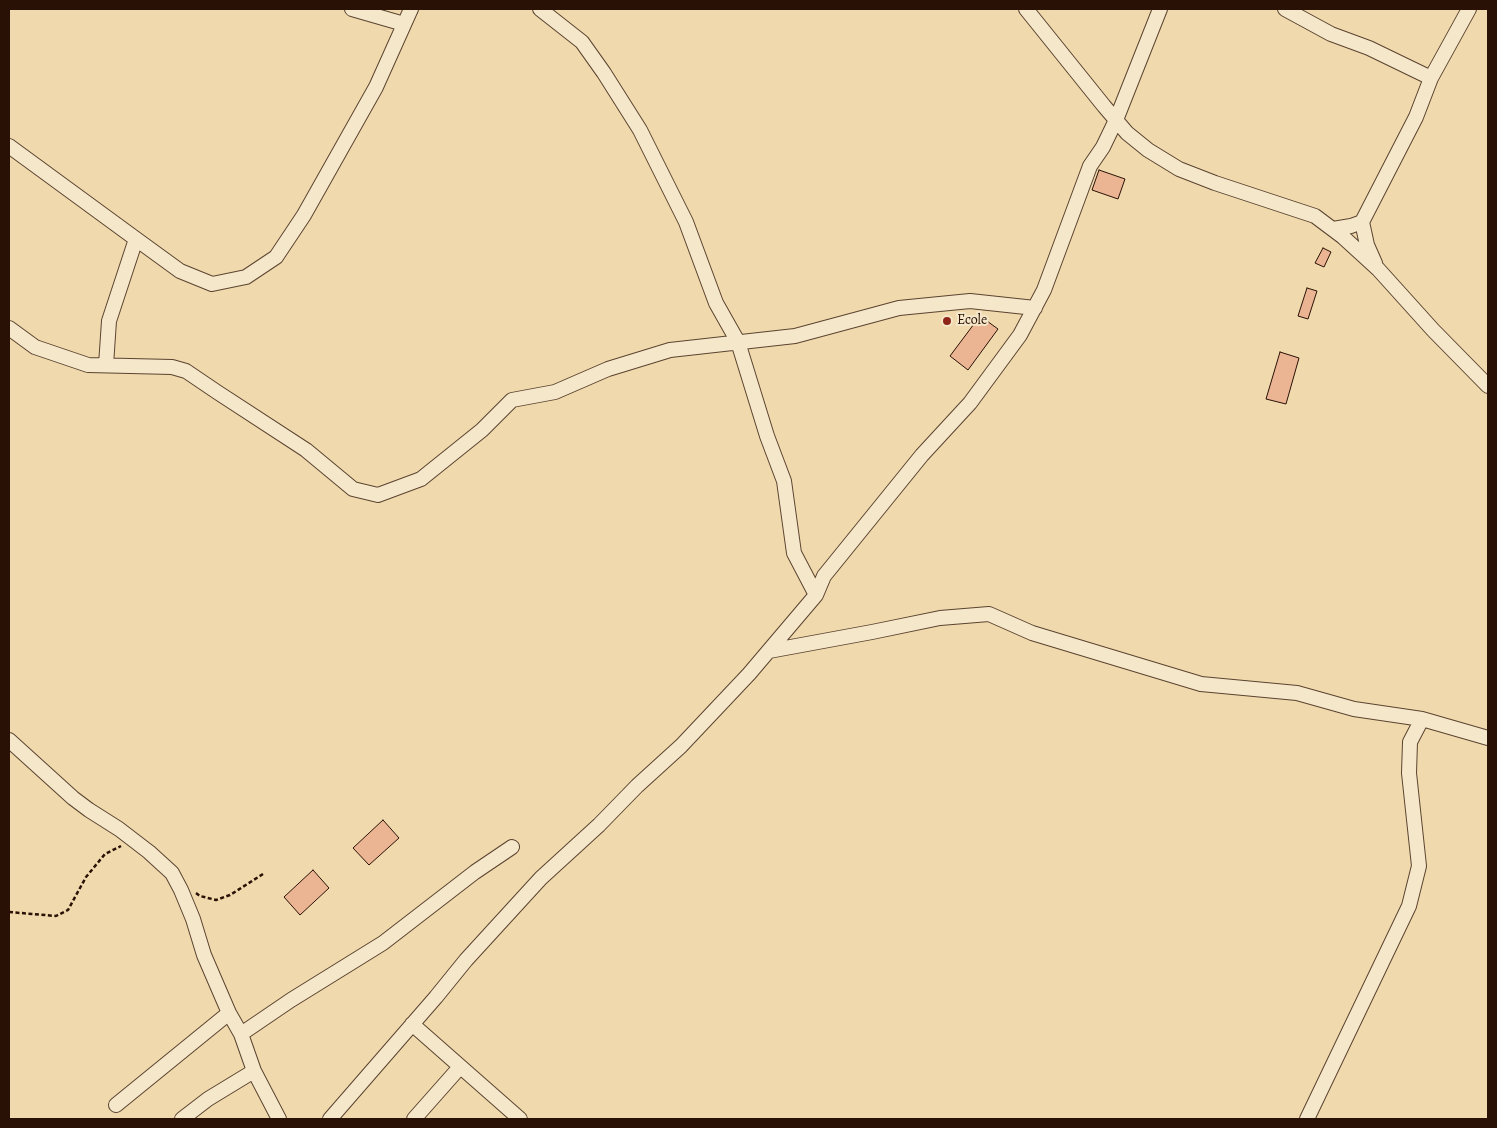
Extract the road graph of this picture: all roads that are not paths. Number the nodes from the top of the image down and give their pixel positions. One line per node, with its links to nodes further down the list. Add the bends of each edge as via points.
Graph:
1 (352, 9): 8 (street)
2 (411, 9): 8 (street)
3 (540, 9): 18 (street, via 582,42 640,130 686,222 716,303)
4 (1026, 9): 10 (street)
5 (1160, 9): 10 (street)
6 (1285, 9): 9 (street, via 1331,34)
7 (1469, 9): 9 (street)
8 (404, 24): 14 (street, via 376,87 304,215 276,257 246,277 212,284 180,271)
9 (1431, 78): 12 (street, via 1416,116)
10 (1116, 120): 13 (street, via 1141,144 1179,169 1315,216); 16 (street, via 1090,166)
11 (9, 146): 14 (street)
12 (1362, 222): 13 (street); 15 (street, via 1367,245)
13 (1333, 229): 15 (street)
14 (136, 239): 19 (street, via 109,321)
15 (1378, 269): 20 (street)
16 (1035, 308): 18 (street, via 970,301 899,308 795,336); 21 (street, via 1020,335 970,403 922,455 824,576)
17 (9, 328): 19 (street, via 35,347 88,365)
18 (738, 342): 19 (street, via 670,350 608,369 555,392 512,400 482,430 421,479 378,495 353,489 306,450 186,371 172,367); 21 (street, via 784,481 794,553)
19 (106, 365)
20 (1488, 386)
21 (816, 595): 22 (street)
22 (769, 651): 23 (street, via 940,618 988,614 1032,633 1201,684 1297,693 1354,709); 28 (street, via 681,746 542,878)
23 (1422, 719): 24 (street); 38 (street, via 1410,742 1409,773 1419,866 1409,906)
24 (1488, 738)
25 (9, 740): 27 (street, via 84,806 133,840 172,873)
26 (512, 847): 29 (street, via 383,942)
27 (229, 1013): 29 (street); 32 (street)
28 (412, 1024): 30 (street); 35 (street)
29 (241, 1034): 31 (street)
30 (460, 1067): 36 (street); 37 (street)
31 (254, 1071): 33 (street); 34 (street)
32 (116, 1105)
33 (182, 1119)
34 (277, 1119)
35 (330, 1119)
36 (414, 1119)
37 (520, 1119)
38 (1307, 1119)

